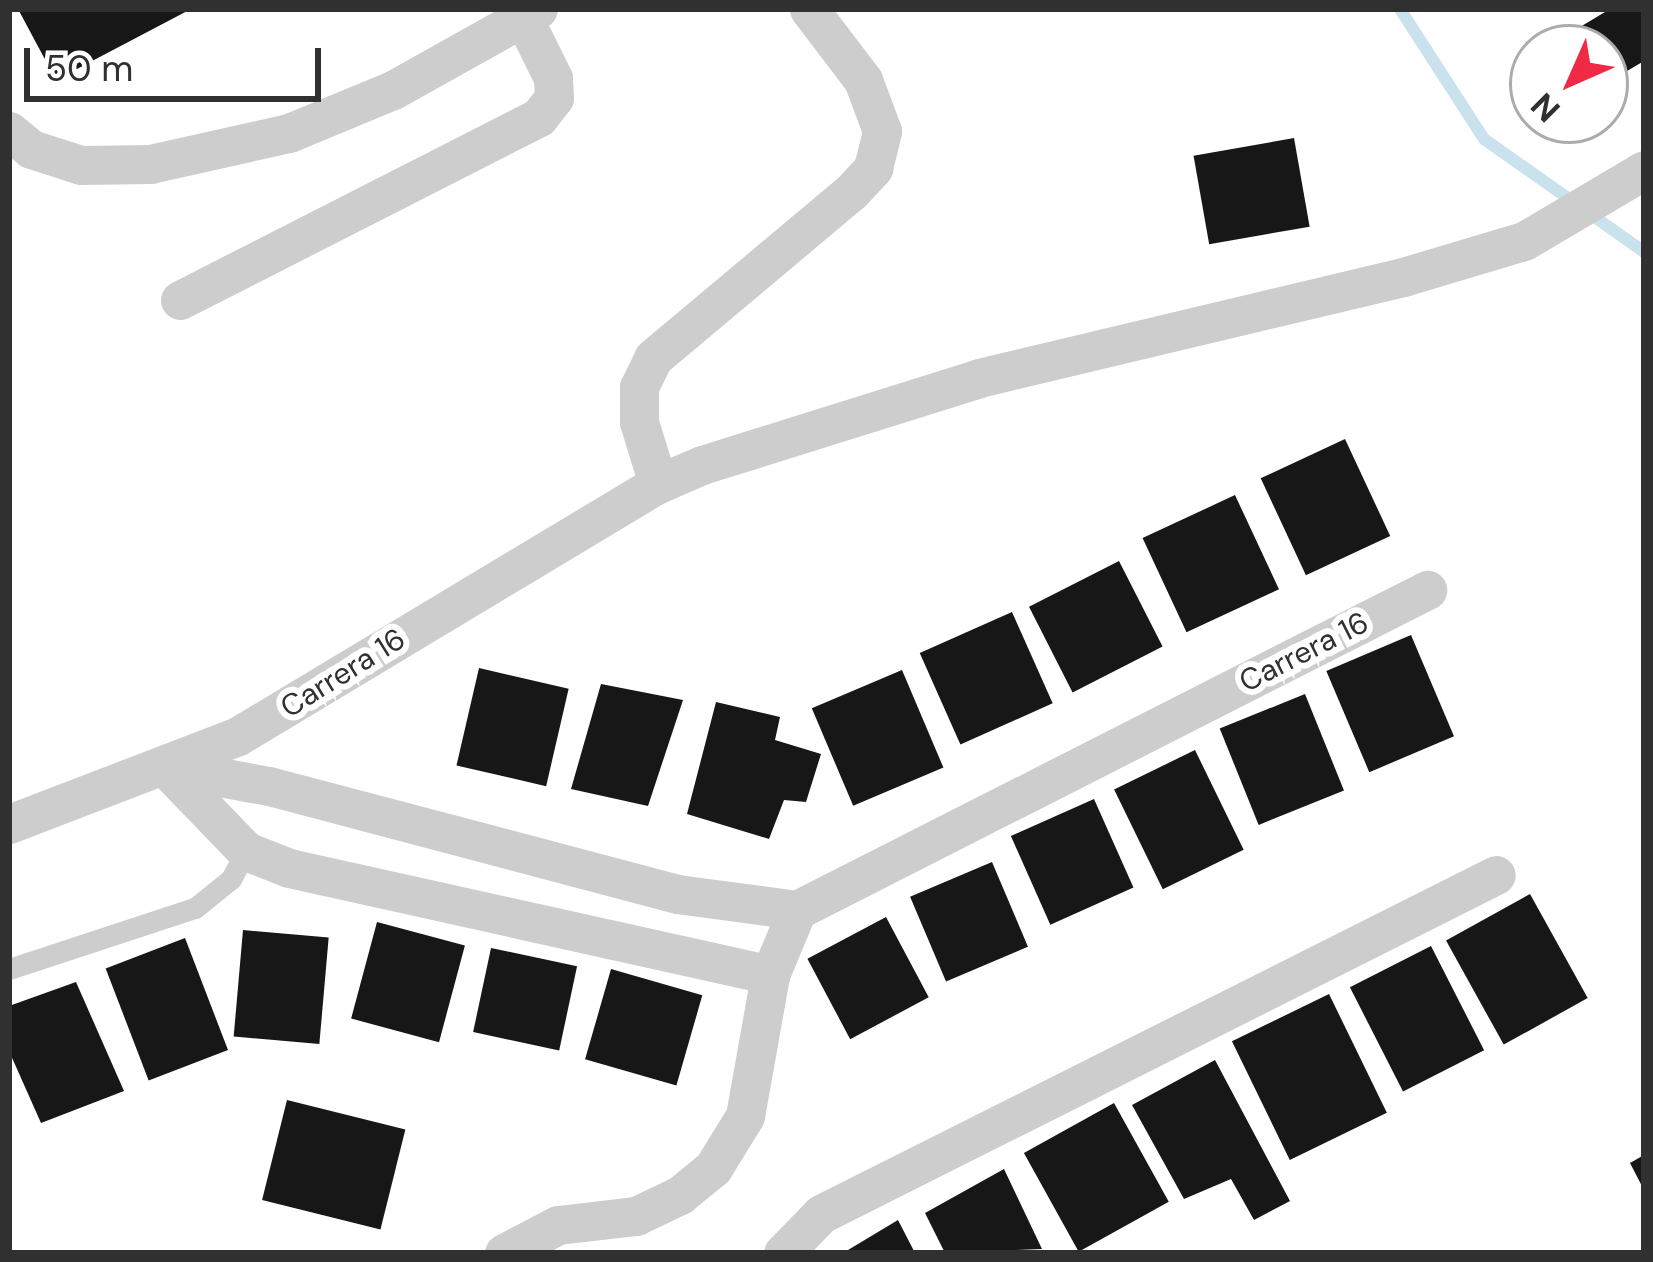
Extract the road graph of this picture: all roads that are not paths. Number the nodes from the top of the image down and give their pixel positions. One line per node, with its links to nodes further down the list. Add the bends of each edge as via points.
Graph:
1 (809, 9): 6 (street, via 863,80 882,131 873,168 653,358 639,387 639,422)
2 (531, 13): 3 (street, via 393,90 289,133 150,164 81,165 31,149); 5 (street, via 553,78 554,98 539,117)
3 (9, 131)
4 (1644, 170): 6 (street, Carrera 16, via 1524,241 980,378)
5 (181, 300)
6 (658, 484): 8 (street, Carrera 16, via 314,694)
7 (1427, 590): 12 (street, Carrera 16)
8 (165, 767): 9 (street, Carrera 16); 10 (street); 12 (street, via 269,786 677,894)
9 (9, 824)
10 (246, 851): 13 (lane, via 230,879 195,908); 14 (street, via 289,868)
11 (1496, 875): 16 (street, via 821,1214)
12 (797, 910): 14 (street)
13 (9, 969)
14 (770, 976): 15 (street, via 745,1116 713,1168 636,1216 558,1225)
15 (504, 1253)
16 (783, 1253)

